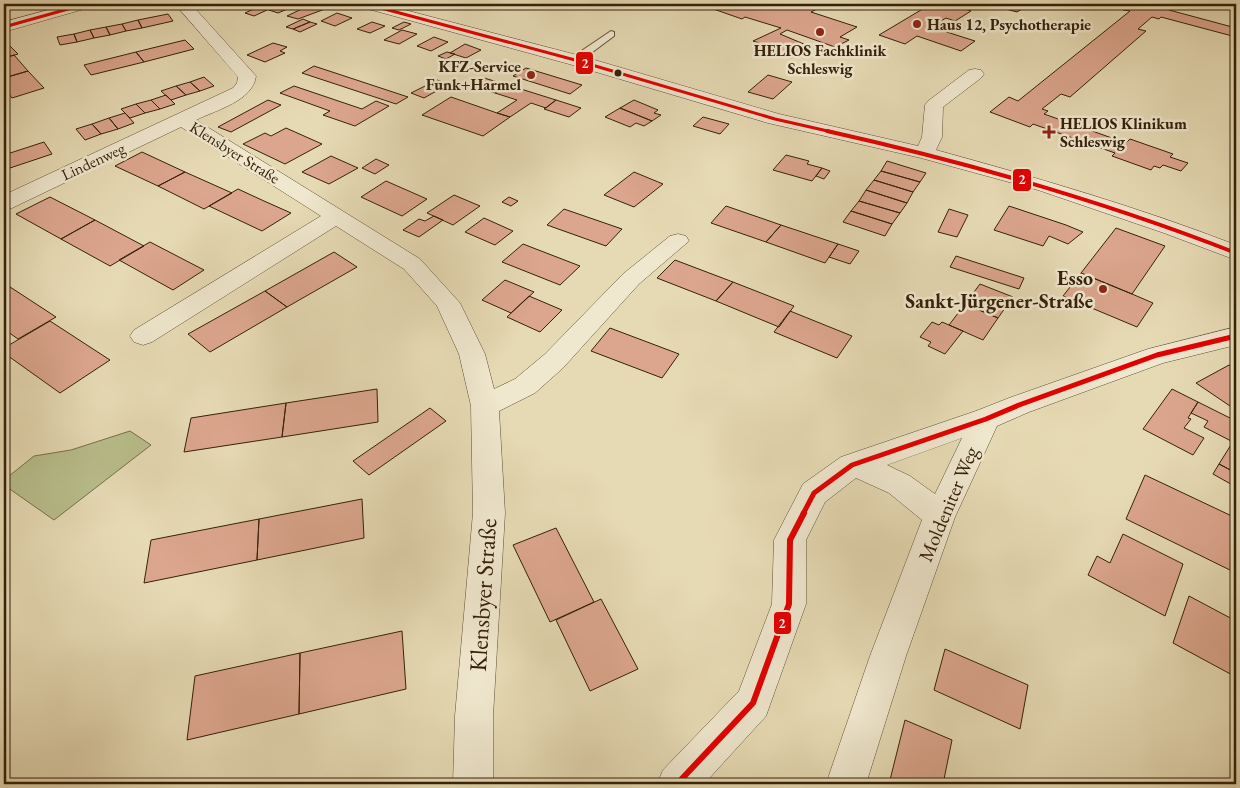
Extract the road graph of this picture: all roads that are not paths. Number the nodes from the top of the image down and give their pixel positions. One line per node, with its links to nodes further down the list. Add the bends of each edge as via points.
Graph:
1 (86, 4): 4 (street)
2 (183, 4): 8 (street, Klensbyer Straße, via 247,76 246,84 239,92)
3 (366, 4): 6 (street)
4 (4, 27)
5 (610, 34): 6 (lane)
6 (575, 60): 9 (street, via 775,119)
7 (975, 74): 9 (street, via 934,105 932,137)
8 (182, 119): 10 (street, Lindenweg); 11 (street, Klensbyer Straße)
9 (925, 154): 13 (street, via 1045,186)
10 (4, 203)
11 (336, 216): 14 (street); 16 (street, Klensbyer Straße, via 412,264 448,302 472,354)
12 (678, 240): 16 (street, via 631,279 554,361 525,386)
13 (1236, 253)
14 (143, 336)
15 (1236, 336): 17 (street, via 1157,355)
16 (485, 406): 20 (street, Klensbyer Straße, via 489,513 474,716)
17 (986, 419): 18 (street); 19 (street, Moldeniter Weg)
18 (852, 466): 19 (street, via 888,477 918,496); 21 (street, via 814,493 790,540 789,604 753,703)
19 (939, 517): 22 (street, Moldeniter Weg)
20 (473, 784)
21 (677, 784)
22 (846, 784)

